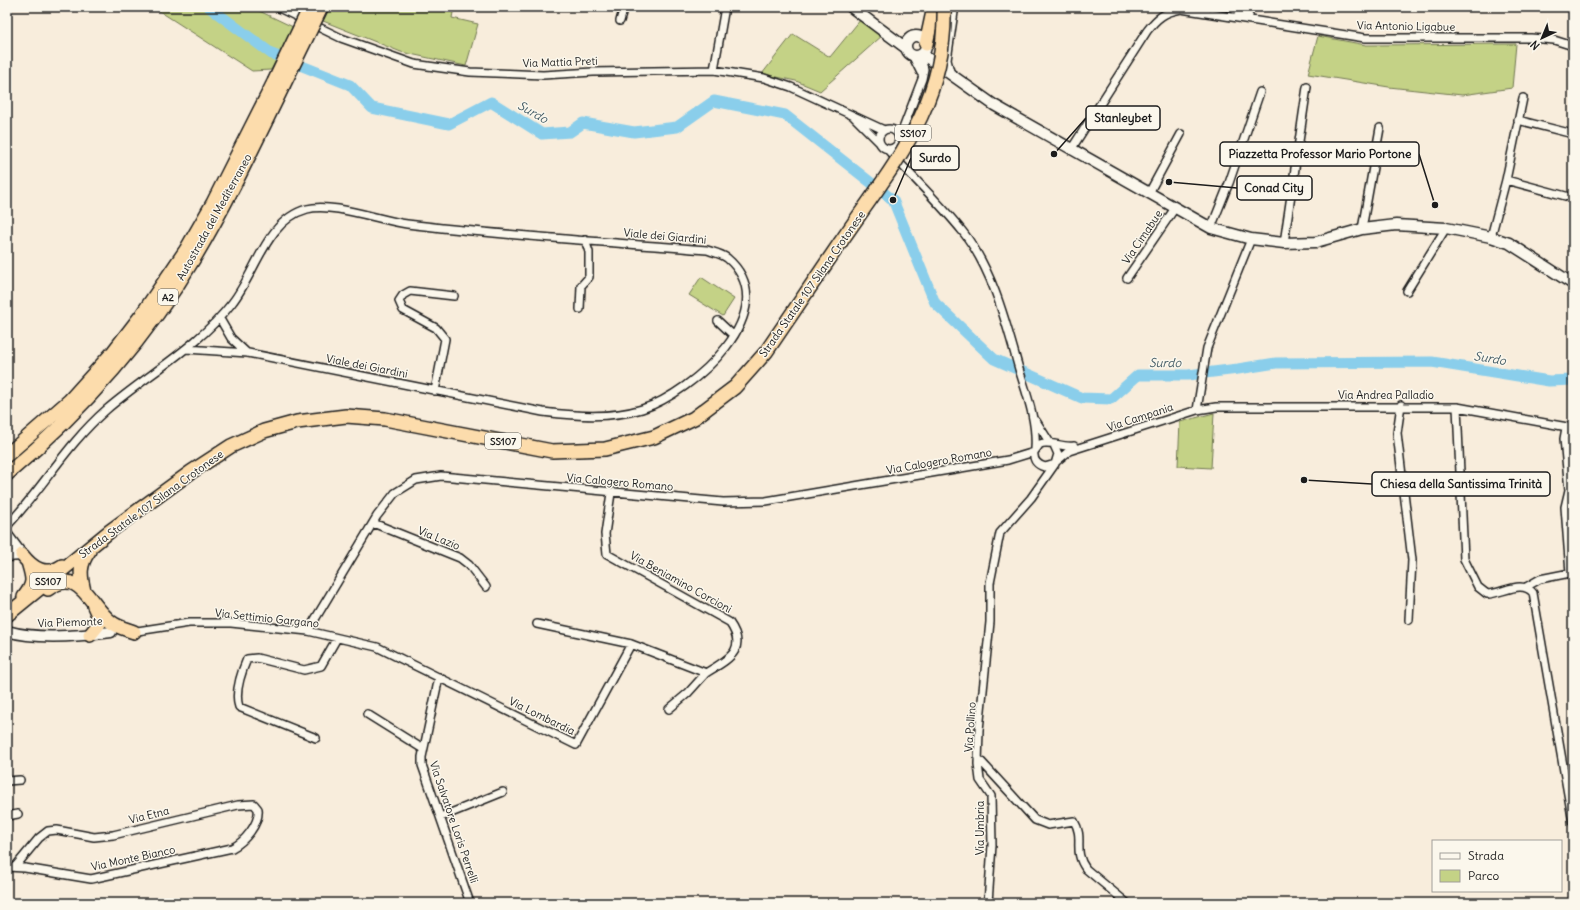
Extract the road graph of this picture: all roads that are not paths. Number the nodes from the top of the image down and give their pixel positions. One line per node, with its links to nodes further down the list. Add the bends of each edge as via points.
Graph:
1 (277, 7): 14 (street, Via Mattia Preti, via 364,48 414,64 463,71 543,75)
2 (318, 7): 17 (highway, Autostrada del Mediterraneo / A2, bridge)
3 (624, 7): 11 (street)
4 (725, 7): 14 (street)
5 (851, 7): 13 (main road, via 881,28)
6 (944, 7): 75 (highway, Strada Statale 107 Silana Crotonese / SS107, bridge, via 941,58 935,85 927,107 900,155 766,352 735,387 694,418 654,437 606,449 552,451 385,419 346,416 297,422 264,431 231,446)
7 (953, 7): 15 (street)
8 (1229, 7): 10 (street)
9 (933, 13): 13 (highway)
10 (1258, 20): 12 (street, Via Antonio Ligabue, via 1365,38 1531,38 1554,40); 31 (street, Via Antonio Ligabue, via 1181,9 1159,17 1147,31)
11 (620, 21)
12 (1573, 46)
13 (918, 47): 15 (main road); 16 (street)
14 (714, 70): 21 (street, Via Mattia Preti, via 764,78)
15 (944, 70): 16 (street, via 930,70); 31 (main road, via 994,105)
16 (922, 79): 22 (street)
17 (279, 84): 61 (highway, Autostrada del Mediterraneo / A2, via 167,280 114,351 69,401); 70 (highway, Autostrada del Mediterraneo / A2, via 249,155 196,255 150,322 78,408)
18 (1307, 87): 44 (street)
19 (1260, 92): 38 (street, via 1229,183)
20 (1523, 98): 23 (street)
21 (848, 112): 25 (street, Via Mattia Preti); 29 (street, Via Mattia Preti)
22 (906, 118): 25 (street); 28 (street)
23 (1518, 120): 27 (street); 34 (street)
24 (1380, 128): 40 (street)
25 (886, 130): 28 (street, Via Mattia Preti, via 896,133); 29 (street, via 880,135)
26 (1182, 134): 35 (street)
27 (1573, 134)
28 (899, 139): 30 (street)
29 (879, 142): 32 (street, Via Mattia Preti)
30 (895, 147): 32 (street); 33 (street)
31 (1072, 148): 35 (main road)
32 (887, 149): 33 (street, Via Mattia Preti)
33 (910, 175): 59 (street, via 963,232 974,248 996,295)
34 (1506, 180): 36 (street); 41 (street)
35 (1150, 193): 37 (main road)
36 (1573, 198)
37 (1175, 208): 38 (main road); 45 (street, Via Cimabue)
38 (1210, 228): 42 (main road)
39 (1446, 228): 40 (main road, via 1396,225); 41 (main road); 47 (street)
40 (1362, 229): 44 (main road, via 1316,242)
41 (1491, 236): 46 (main road, via 1509,243)
42 (1251, 239): 44 (main road); 58 (street, via 1207,348)
43 (585, 240): 49 (street, via 589,252 589,277 581,286); 50 (street, Viale dei Giardini, via 404,224 323,206 305,209 288,218 273,234 238,296); 52 (street, Viale dei Giardini, via 707,250 726,258 740,274 748,296 742,321)
44 (1284, 243)
45 (1127, 278)
46 (1573, 284)
47 (1407, 291)
48 (454, 296): 55 (street, via 410,291 399,301 403,310 436,328 445,339)
49 (580, 309)
50 (220, 319): 53 (street, Viale dei Giardini); 54 (street, Viale dei Giardini, via 231,338)
51 (718, 321): 52 (street)
52 (733, 335): 55 (street, Viale dei Giardini, via 702,374 673,395 643,409 612,416 577,416)
53 (186, 348): 54 (street, Viale dei Giardini); 74 (street, Viale dei Giardini, via 106,410 71,443)
54 (248, 353): 55 (street, Viale dei Giardini)
55 (436, 391)
56 (1401, 405): 57 (street, Via Andrea Palladio); 58 (street, Via Andrea Palladio, via 1239,406); 85 (street, via 1397,433 1412,560)
57 (1457, 407): 60 (street, Via Andrea Palladio); 81 (street, via 1460,499 1463,514 1462,548 1465,565 1478,587 1487,594)
58 (1197, 410): 63 (street, Via Campania)
59 (1033, 415): 62 (street); 65 (street, via 1036,437)
60 (1570, 428): 81 (street, via 1564,439 1569,490 1565,508 1570,573 1540,579)
61 (22, 442): 64 (highway); 66 (highway, Autostrada del Mediterraneo / A2)
62 (1052, 444): 63 (street, Via Campania, via 1067,448); 65 (street, via 1044,443); 68 (street, via 1058,451)
63 (1090, 444): 68 (street, Via Campania, via 1068,451)
64 (7, 450)
65 (1034, 450): 67 (street); 69 (street)
66 (7, 455)
67 (1008, 460): 69 (street); 72 (street, Via Calogero Romano, via 766,501 723,502)
68 (1056, 462): 69 (street, via 1045,467); 71 (street, Via Pollino)
69 (1037, 463): 71 (street, via 1042,473)
70 (7, 474)
71 (1041, 485): 100 (street, Via Pollino, via 1007,524 998,539 990,583 990,622)
72 (611, 493): 73 (street, Via Calogero Romano, via 441,476 416,480 395,493); 94 (street, Via Beniamino Corcioni, via 605,534 607,554 729,622 737,634 738,644 730,658)
73 (373, 523): 80 (street, Via Lazio, via 460,558 469,565); 88 (street, Via Calogero Romano)
74 (7, 526)
75 (110, 531): 78 (highway, Strada Statale 107 Silana Crotonese / SS107); 82 (highway, via 88,552 82,562 80,571)
76 (7, 535): 77 (main road)
77 (18, 552): 78 (highway, via 37,570 53,572); 79 (main road); 83 (highway, via 33,579 31,588)
78 (83, 552): 83 (highway, Strada Statale 107 Silana Crotonese / SS107)
79 (7, 555)
80 (486, 587)
81 (1526, 587): 107 (street, via 1533,594 1536,607)
82 (88, 598): 83 (highway, via 76,583 57,582 21,608); 84 (highway); 87 (highway)
83 (9, 613)
84 (98, 615): 87 (highway, via 103,625); 91 (highway, via 99,624)
85 (1408, 620)
86 (537, 624): 93 (street)
87 (111, 627): 90 (highway); 91 (main road, Via Piemonte)
88 (308, 631): 90 (street, Via Settimio Gargano, via 231,623 189,622); 92 (street, Via Settimio Gargano)
89 (7, 632): 91 (main road, Via Piemonte, via 36,636)
90 (134, 632)
91 (90, 635)
92 (337, 638): 95 (street, Via Settimio Gargano, via 377,647); 98 (street, via 321,666 304,670 257,658 247,658 236,698 239,707)
93 (631, 644): 94 (street); 95 (street, Via Lombardia, via 576,745)
94 (706, 673): 96 (street)
95 (439, 677): 99 (street, Via Salvatore Loris Perrelli)
96 (669, 709)
97 (367, 714): 99 (street)
98 (316, 738)
99 (423, 749): 106 (street, Via Salvatore Loris Perrelli, via 422,765)
100 (978, 758): 112 (street, Via Umbria, via 980,780 991,796 992,845); 113 (street, Via Pollino, via 1035,820 1048,825 1074,821 1080,831 1078,850 1081,862)
101 (20, 780): 102 (street)
102 (7, 782)
103 (503, 792): 106 (street)
104 (18, 814): 105 (street)
105 (7, 816)
106 (441, 817): 111 (street, Via Salvatore Loris Perrelli)
107 (1573, 823)
108 (239, 845): 109 (street, Via Monte Bianco, via 92,879); 109 (street, Via Etna, via 258,819 258,809 254,804 222,808 113,835 94,837 57,830 48,831)
109 (15, 866): 110 (street, Via Monte Bianco)
110 (7, 867)
111 (470, 903)
112 (988, 903)
113 (1127, 903)

